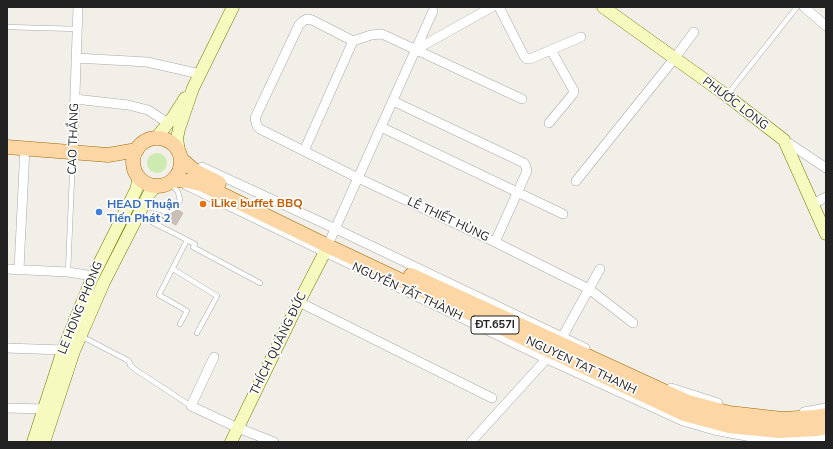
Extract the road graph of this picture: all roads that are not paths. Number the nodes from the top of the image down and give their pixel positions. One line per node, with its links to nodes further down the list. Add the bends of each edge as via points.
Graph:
1 (78, 7): 11 (street, CAO THẮNG)
2 (233, 7): 19 (main road)
3 (492, 7): 15 (street)
4 (499, 7): 16 (street, via 527,59)
5 (797, 7): 21 (lane)
6 (804, 7): 9 (street)
7 (610, 9): 18 (main road, PHƯỚC LONG)
8 (433, 11): 15 (street)
9 (826, 26)
10 (7, 27): 11 (lane)
11 (77, 29): 17 (street, CAO THẮNG)
12 (694, 32): 18 (street)
13 (581, 37): 16 (street)
14 (354, 41): 15 (street, via 382,34); 33 (street); 33 (street, LÊ THIẾT HÙNG, via 312,20 302,21 255,118 260,129)
15 (416, 50): 23 (street); 24 (street)
16 (551, 50): 26 (street, via 574,91)
17 (76, 58): 19 (street, via 147,62); 22 (street, CAO THẮNG)
18 (674, 59): 21 (main road, PHƯỚC LONG); 40 (street)
19 (200, 74): 20 (main road)
20 (193, 88): 25 (main road); 36 (main road, via 177,138)
21 (726, 95): 29 (main road, PHƯỚC LONG)
22 (75, 99): 25 (street, via 148,110); 34 (street, CAO THẮNG)
23 (522, 99)
24 (393, 101): 27 (street); 42 (street, via 524,163 527,171)
25 (168, 123): 28 (main road)
26 (549, 124)
27 (381, 127): 39 (street); 42 (street)
28 (156, 138): 32 (main road, via 145,142); 36 (main road, via 175,146)
29 (784, 140): 37 (street); 44 (main road, PHƯỚC LONG)
30 (7, 147): 31 (main road)
31 (25, 147): 34 (main road); 52 (street)
32 (137, 150): 35 (main road); 38 (main road, via 134,155)
33 (304, 151): 39 (street, LÊ THIẾT HÙNG)
34 (73, 152): 35 (main road); 55 (lane, CAO THẮNG)
35 (108, 155): 38 (main road)
36 (180, 155): 41 (main road, via 181,167 178,174); 49 (main road, NGUYEN TAT THANH / ĐT.657I, via 187,165 205,176)
37 (826, 168)
38 (136, 172): 41 (main road, via 150,185); 56 (main road, LE HONG PHONG, via 136,190)
39 (358, 178): 49 (street); 50 (street, LÊ THIẾT HÙNG)
40 (576, 182)
41 (166, 183): 45 (main road, LE HONG PHONG, via 149,194); 45 (lane, via 178,192 180,200 175,208 168,212); 49 (main road, NGUYEN TAT THANH / ĐT.657I, via 186,181 201,184)
42 (518, 192): 46 (street); 50 (street)
43 (826, 198): 44 (street)
44 (813, 204): 47 (main road, PHƯỚC LONG)
45 (141, 210): 48 (lane); 57 (main road, LE HONG PHONG)
46 (563, 214)
47 (826, 234)
48 (188, 240): 53 (lane); 58 (lane, via 194,244 193,246)
49 (330, 242): 60 (main road, THÍCH QUẢNG ĐỨC); 66 (main road, NGUYEN TAT THANH / ĐT.657I); 66 (street, NGUYỄN TẤT THÀNH)
50 (495, 242): 59 (street, LÊ THIẾT HÙNG)
51 (7, 269): 52 (street)
52 (19, 269): 55 (street)
53 (173, 269): 62 (lane, via 159,295 187,311); 63 (lane, via 217,296)
54 (600, 269): 59 (street)
55 (68, 272): 56 (street)
56 (93, 276): 57 (main road); 67 (main road, LE HONG PHONG)
57 (104, 282): 64 (main road, LE HONG PHONG)
58 (260, 283)
59 (589, 289): 61 (street, LÊ THIẾT HÙNG); 66 (street)
60 (299, 302): 69 (street); 76 (main road, THÍCH QUẢNG ĐỨC)
61 (633, 322)
62 (180, 324)
63 (197, 333)
64 (80, 336): 70 (lane, via 129,361 136,370); 80 (main road, LE HONG PHONG)
65 (7, 348): 67 (street)
66 (555, 348): 72 (street, NGUYỄN TẤT THÀNH, via 731,407 786,413); 74 (main road, NGUYEN TAT THANH / ĐT.657I, via 688,402 729,413 782,419); 75 (main road, NGUYEN TAT THANH / ĐT.657I, via 684,414 729,426 772,430); 77 (street, NGUYỄN TẤT THÀNH, via 683,421 756,438 796,440); 78 (street)
67 (63, 350): 73 (main road, LE HONG PHONG)
68 (214, 357): 70 (street)
69 (492, 398)
70 (192, 406): 76 (street)
71 (7, 408): 73 (street)
72 (826, 408)
73 (44, 409): 79 (main road, LE HONG PHONG)
74 (826, 415)
75 (826, 427)
76 (238, 428): 81 (main road, THÍCH QUẢNG ĐỨC); 82 (street)
77 (826, 436)
78 (476, 440)
79 (33, 442)
80 (44, 442)
81 (231, 442)
82 (274, 442)

